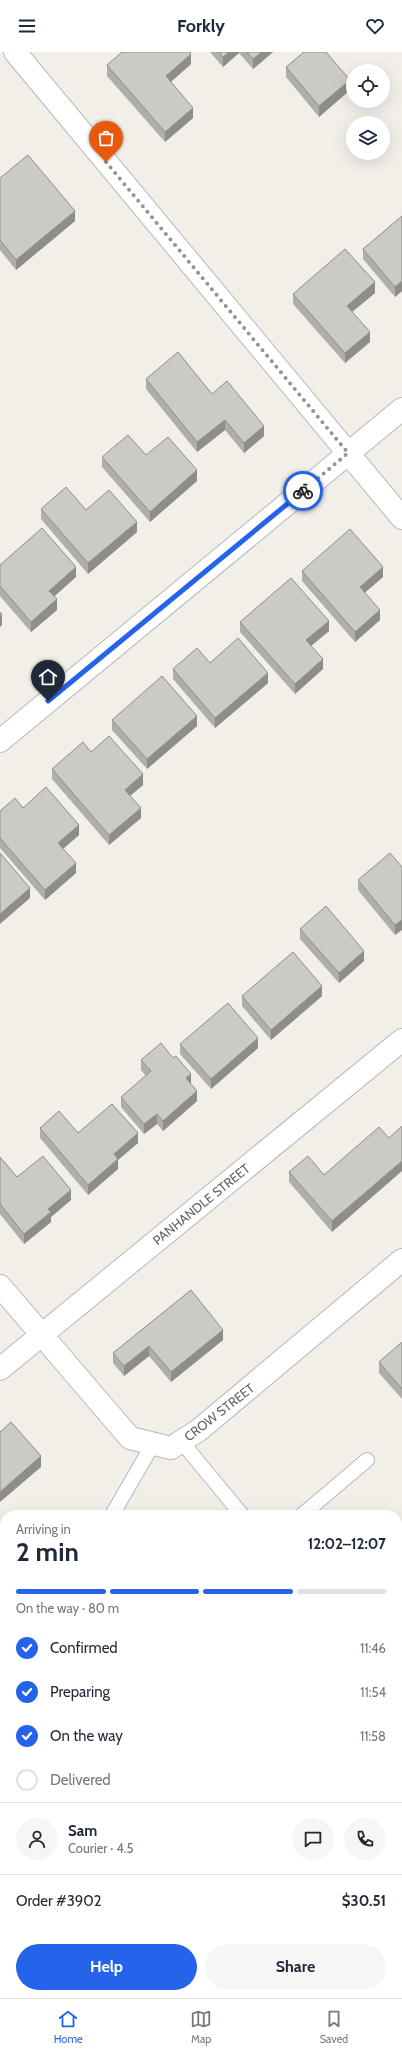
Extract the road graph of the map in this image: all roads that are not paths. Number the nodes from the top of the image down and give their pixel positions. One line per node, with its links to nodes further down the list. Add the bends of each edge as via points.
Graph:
1 (15, 52): 3 (street)
2 (402, 409): 3 (street)
3 (348, 453): 4 (street); 5 (street)
4 (402, 518)
5 (0, 741)
6 (402, 1040): 9 (street, PANHANDLE STREET)
7 (402, 1260): 11 (street, CROW STREET, via 199,1430)
8 (0, 1286): 9 (street, CROW STREET)
9 (41, 1335): 10 (street, PANHANDLE STREET); 12 (street, CROW STREET, via 130,1438)
10 (0, 1369)
11 (181, 1441): 12 (street, CROW STREET, via 171,1448); 15 (lane)
12 (153, 1444): 14 (lane)
13 (367, 1460): 16 (lane)
14 (115, 1510)
15 (238, 1510)
16 (308, 1510)

